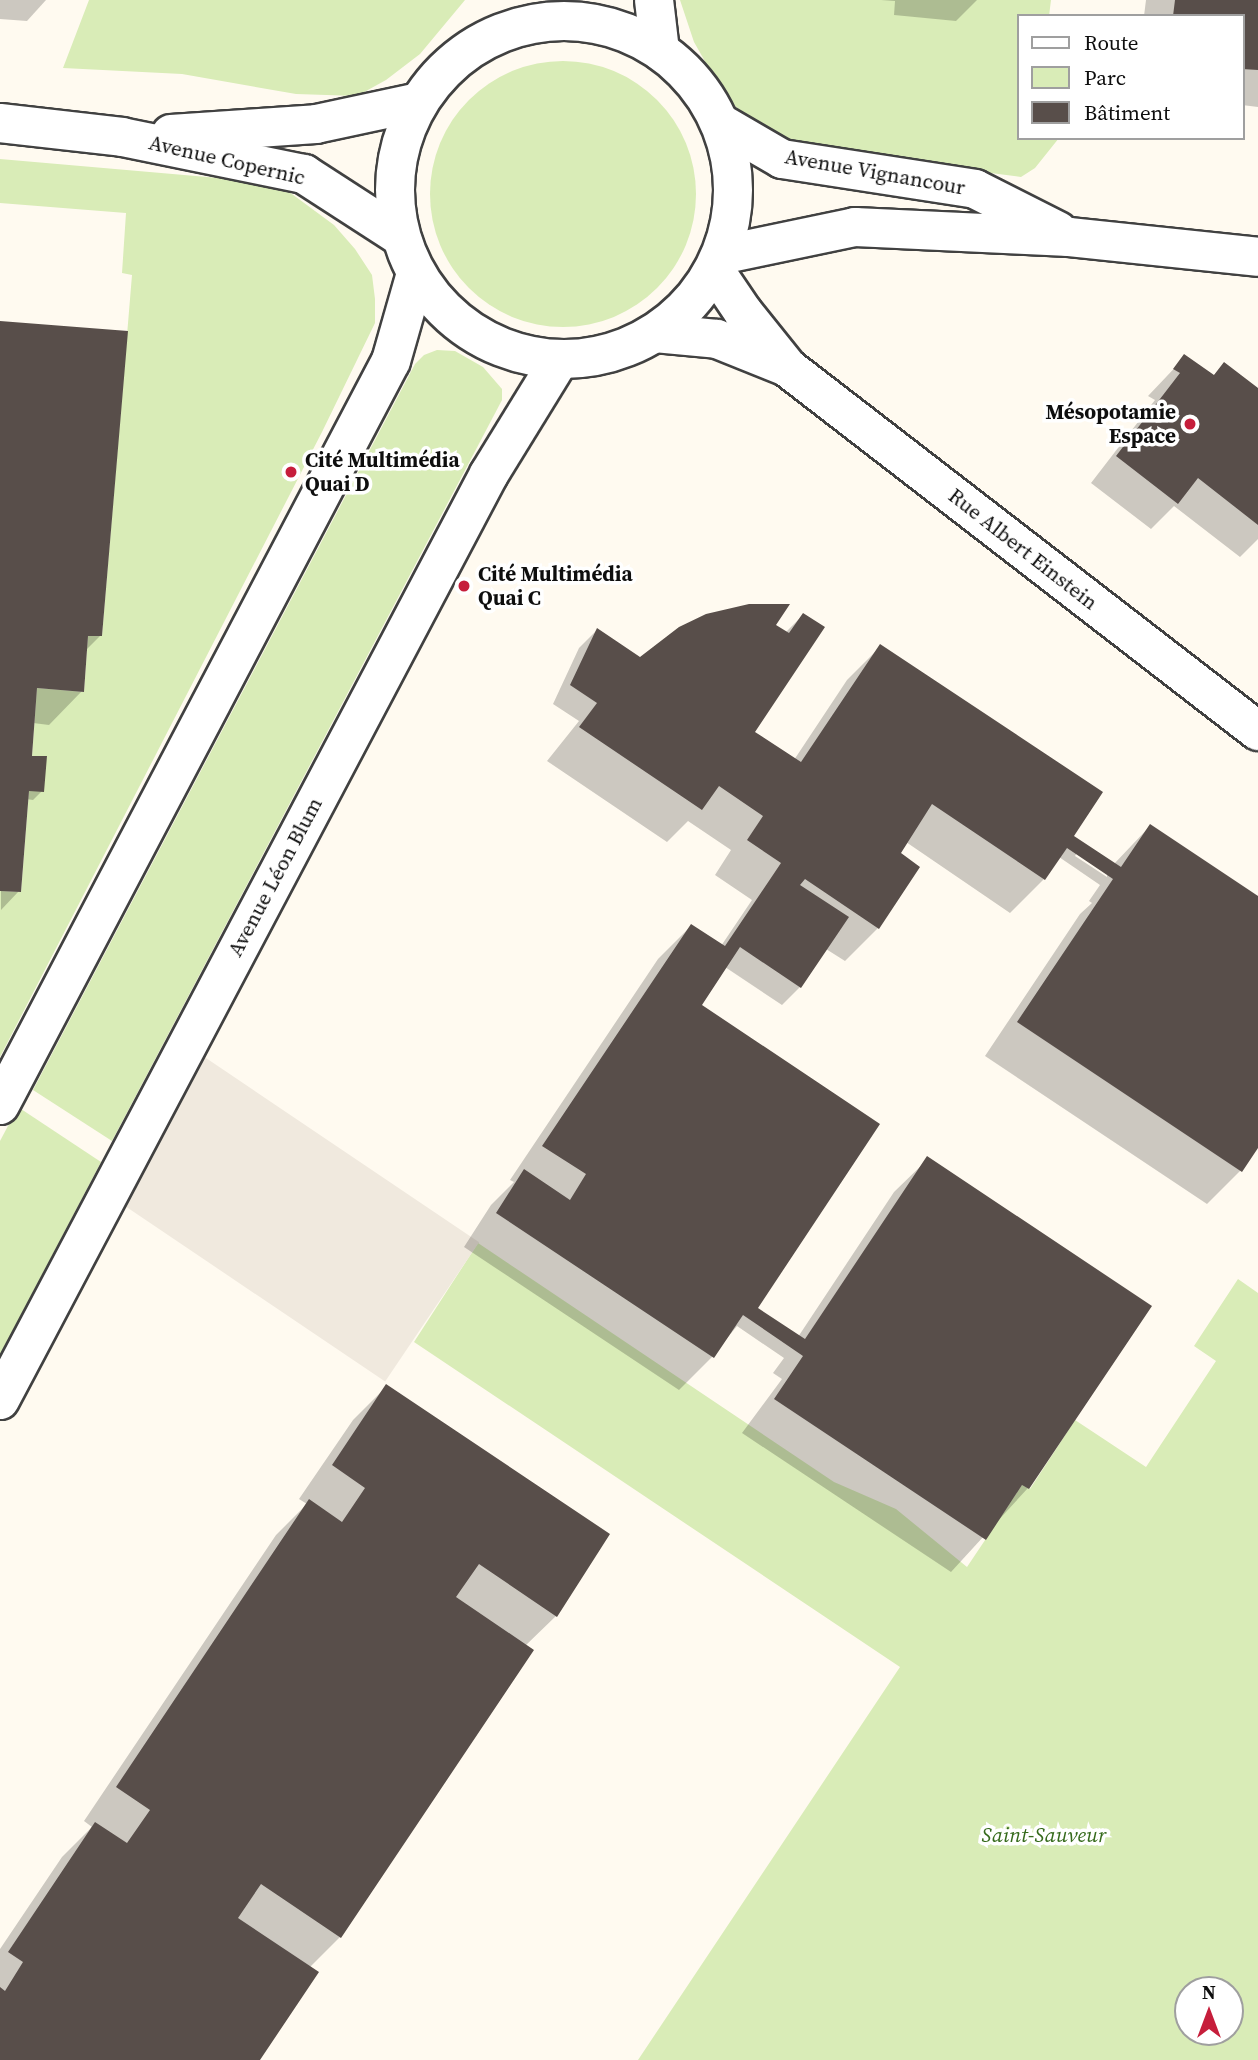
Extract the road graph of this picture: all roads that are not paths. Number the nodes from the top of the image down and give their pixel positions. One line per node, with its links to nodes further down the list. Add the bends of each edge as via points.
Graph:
1 (654, 0): 3 (street)
2 (509, 15): 3 (street, via 612,27); 4 (street, via 456,59)
3 (660, 51): 5 (street, via 695,82)
4 (419, 102): 7 (street, Avenue Copernic, via 316,124); 8 (street, via 400,144 394,190)
5 (720, 122): 9 (street, Avenue Vignancour, via 782,159 975,189); 11 (street, via 733,166 733,211)
6 (0, 123): 7 (street, Avenue Copernic)
7 (122, 137): 8 (street, Avenue Copernic, via 304,174)
8 (400, 236): 12 (street)
9 (1069, 237): 10 (street, Avenue Vignancour); 11 (street, Avenue Vignancour, via 855,227)
10 (1258, 257)
11 (718, 262): 13 (street, via 689,305); 15 (street, Rue Albert Einstein, via 743,312)
12 (416, 273): 14 (street, via 453,318 502,348); 17 (street, via 391,361)
13 (655, 333): 14 (street, via 609,354); 15 (street, Rue Albert Einstein, via 717,339)
14 (559, 360): 18 (street, Avenue Léon Blum, via 489,474)
15 (788, 368): 16 (street, Rue Albert Einstein)
16 (1258, 731)
17 (0, 1105)
18 (0, 1400)

